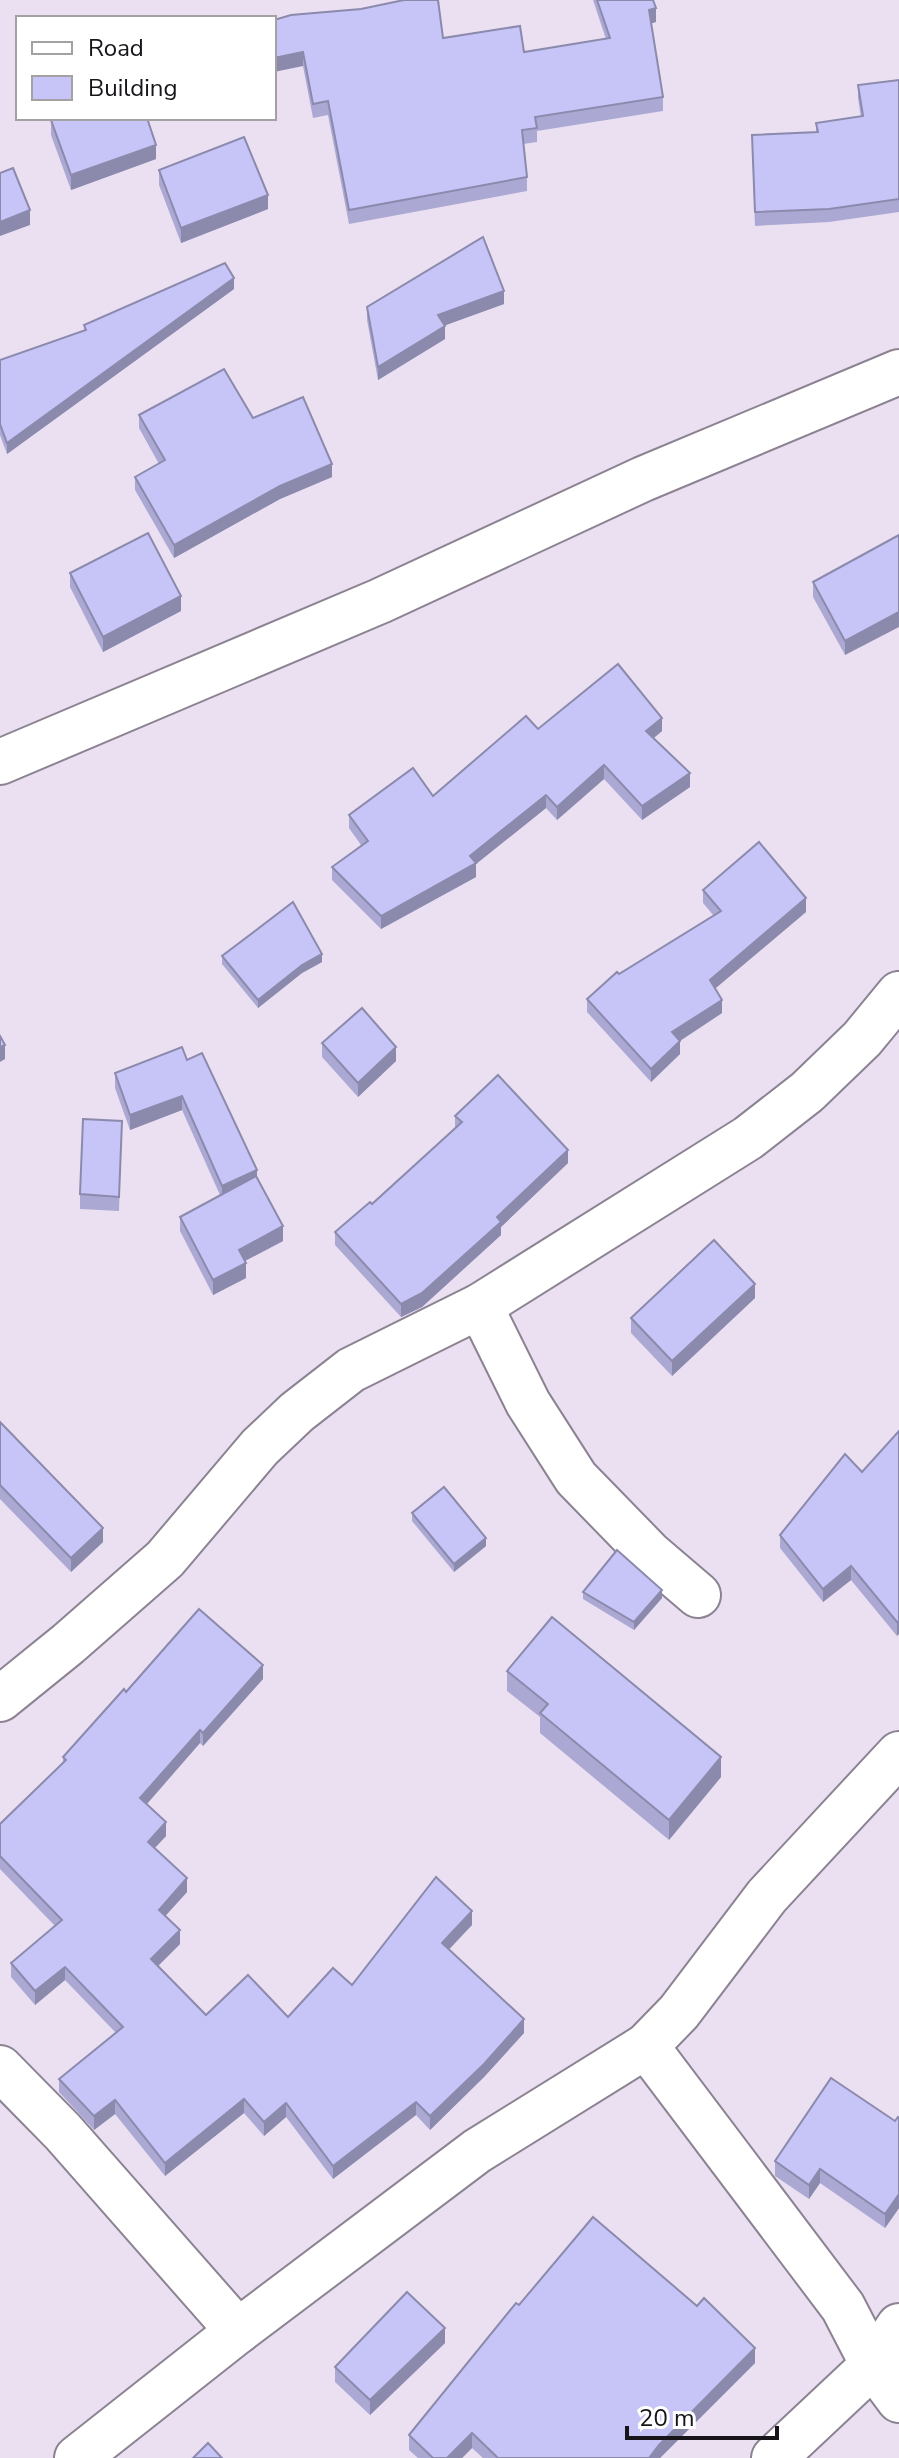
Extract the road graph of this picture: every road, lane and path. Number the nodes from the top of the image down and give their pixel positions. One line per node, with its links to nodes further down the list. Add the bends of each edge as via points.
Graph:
1 (899, 372): 2 (street)
2 (0, 762)
3 (899, 994): 4 (street, via 807,1092 748,1138)
4 (480, 1306): 5 (street, via 528,1403 576,1478); 6 (street, via 351,1370 297,1412 260,1447 165,1559)
5 (698, 1595)
6 (0, 1699)
7 (899, 1754): 8 (street, via 767,1896 679,2012)
8 (646, 2046): 11 (street, via 477,2151); 12 (street, via 843,2307)
9 (0, 2068): 11 (street)
10 (899, 2326): 12 (street)
11 (238, 2331): 14 (street)
12 (873, 2365): 13 (street); 15 (street)
13 (899, 2400)
14 (77, 2458)
15 (774, 2458)

